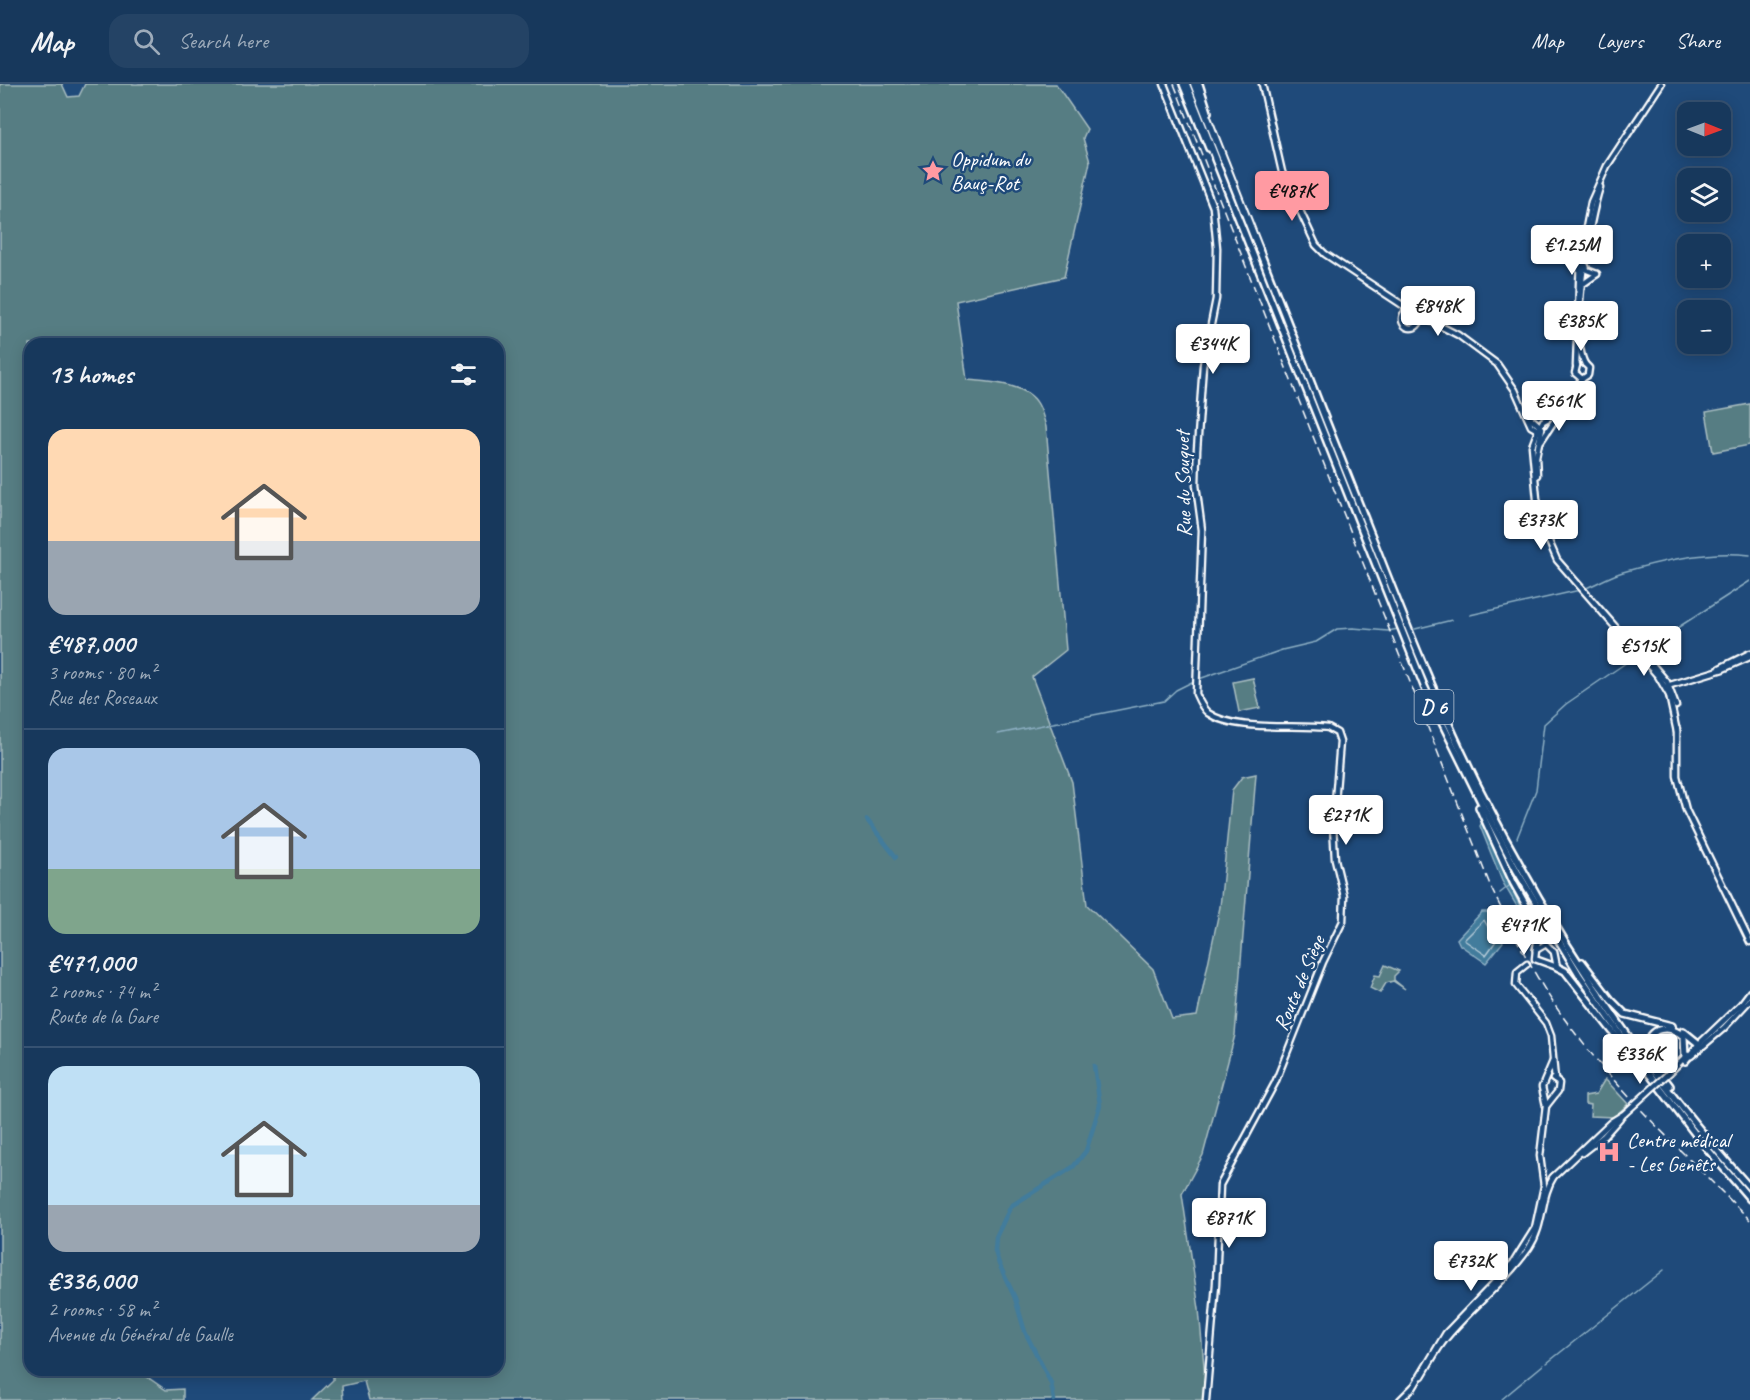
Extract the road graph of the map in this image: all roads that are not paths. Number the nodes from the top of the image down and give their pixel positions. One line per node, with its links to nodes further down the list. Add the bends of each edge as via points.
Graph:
1 (1164, 84): 27 (main road, Rue du Souquet, via 1213,207 1217,248 1216,299 1203,365 1197,450 1196,485 1202,530)
2 (1185, 84): 7 (highway)
3 (1194, 84): 8 (highway)
4 (1199, 84): 8 (highway)
5 (1262, 84): 13 (main road, via 1282,172 1316,245 1403,304)
6 (1661, 84): 9 (main road, via 1616,152 1595,203)
7 (1217, 162): 29 (highway, D 6, via 1419,674)
8 (1259, 249): 30 (highway, D 6, via 1441,708 1503,835)
9 (1583, 261): 10 (main road); 11 (main road, via 1587,270 1597,274); 16 (main road)
10 (1584, 274): 11 (main road); 12 (main road)
11 (1590, 277): 12 (main road)
12 (1583, 284): 15 (main road, via 1579,346)
13 (1407, 311): 14 (main road); 14 (main road, via 1402,317 1405,326 1414,327)
14 (1419, 318): 22 (main road, via 1426,318 1477,347 1497,364 1515,390 1531,426)
15 (1585, 364): 16 (main road); 18 (main road, via 1589,372)
16 (1576, 366): 17 (main road)
17 (1576, 375): 18 (main road); 19 (main road)
18 (1582, 378): 19 (main road)
19 (1573, 394): 20 (main road)
20 (1562, 410): 21 (main road); 22 (main road)
21 (1548, 427): 22 (main road); 23 (main road)
22 (1540, 428): 23 (main road); 24 (main road, via 1532,446)
23 (1540, 444): 24 (main road, via 1536,457)
24 (1537, 499): 25 (main road, via 1557,560)
25 (1640, 653): 28 (main road); 28 (main road)
26 (1748, 656): 28 (main road, via 1718,671)
27 (1196, 681): 60 (main road, Route de Siège, via 1196,694 1211,715 1237,723 1318,727 1337,733 1341,756 1333,826 1344,914 1275,1083 1220,1185)
28 (1667, 686): 31 (main road, via 1676,706 1679,790)
29 (1447, 734): 32 (highway, via 1537,925); 46 (highway, D 6, via 1517,871 1580,976)
30 (1563, 936): 37 (highway, D 6, via 1617,1008 1679,1028); 50 (highway, D 6, via 1626,1034)
31 (1750, 940)
32 (1536, 950): 33 (main road); 34 (main road, via 1541,945 1551,946)
33 (1531, 961): 34 (main road); 39 (main road, via 1517,972 1515,985 1546,1023)
34 (1557, 967): 46 (highway, via 1565,970)
35 (1750, 992): 37 (main road)
36 (1750, 1000): 38 (main road, via 1724,1028)
37 (1699, 1044): 38 (highway)
38 (1685, 1059): 45 (main road, bridge); 50 (highway, D 6, via 1684,1037 1677,1030 1667,1027 1651,1038 1648,1047 1656,1067)
39 (1553, 1061): 40 (main road); 41 (main road)
40 (1548, 1079): 41 (main road); 42 (main road, via 1542,1084)
41 (1555, 1080): 43 (main road, via 1559,1089)
42 (1544, 1092): 43 (main road); 44 (main road)
43 (1553, 1095): 44 (main road)
44 (1546, 1106): 51 (main road, via 1540,1143 1541,1171)
45 (1624, 1114): 48 (main road); 49 (main road, via 1604,1136)
46 (1680, 1115): 53 (highway, D 6)
47 (1602, 1133): 48 (main road)
48 (1589, 1142): 49 (main road)
49 (1572, 1159): 51 (main road)
50 (1726, 1162): 52 (highway, D 6)
51 (1547, 1182): 55 (main road); 56 (main road, via 1541,1224 1531,1245)
52 (1750, 1188)
53 (1750, 1199)
54 (1539, 1223): 55 (main road)
55 (1535, 1228): 56 (main road)
56 (1504, 1276): 58 (main road); 59 (main road, via 1445,1339)
57 (1489, 1292): 58 (main road)
58 (1481, 1298): 59 (main road, via 1446,1333)
59 (1428, 1364): 61 (main road)
60 (1206, 1400)
61 (1400, 1400)

